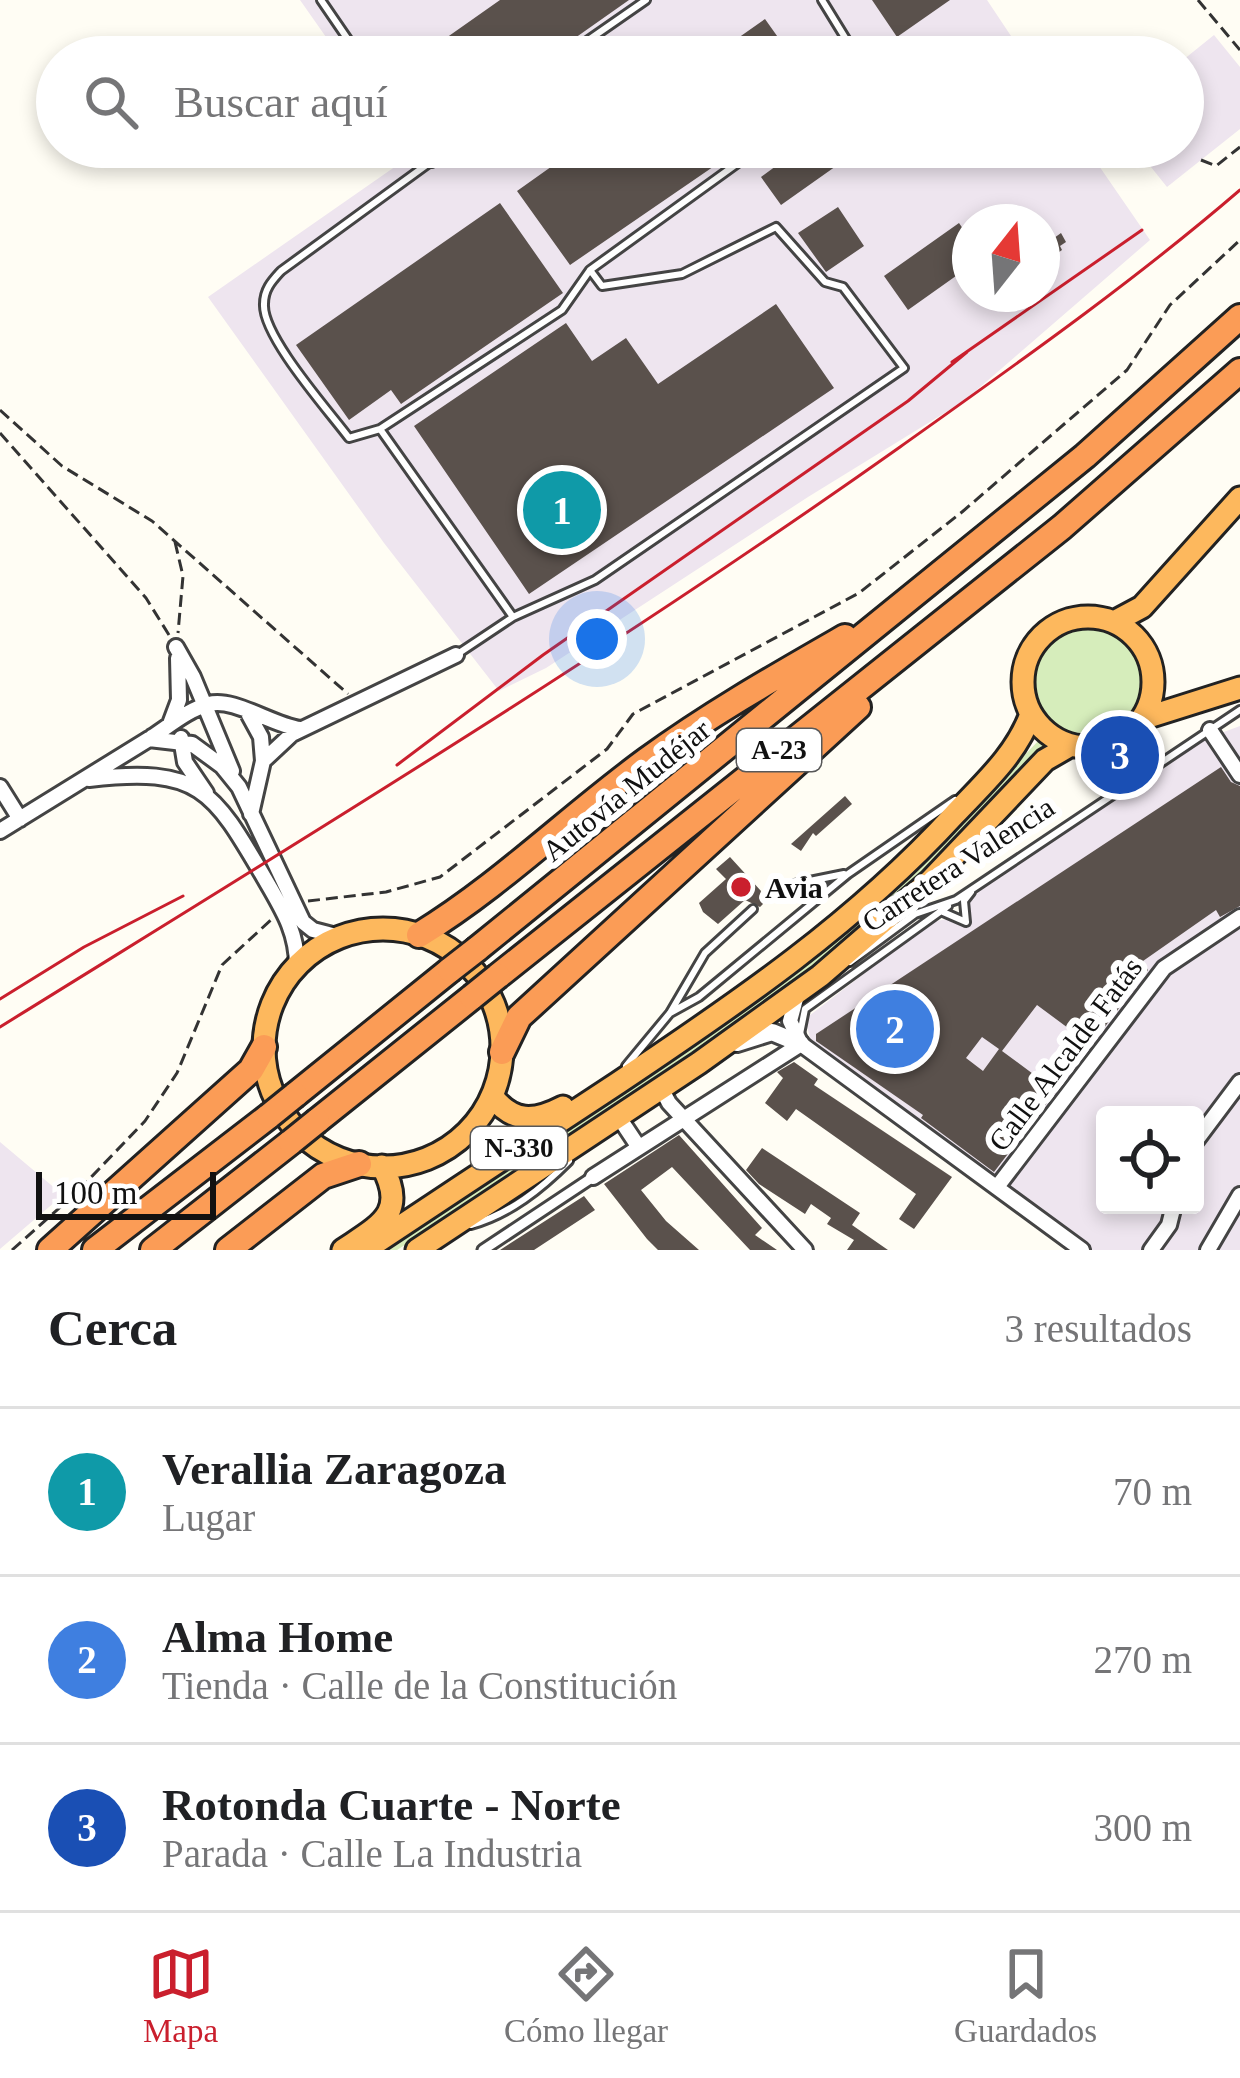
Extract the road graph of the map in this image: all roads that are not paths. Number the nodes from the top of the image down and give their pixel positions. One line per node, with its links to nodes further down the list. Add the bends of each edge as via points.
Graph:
1 (321, 0): 4 (lane)
2 (646, 0): 5 (lane)
3 (822, 0): 6 (lane)
4 (346, 36)
5 (594, 36)
6 (843, 36)
7 (425, 168): 12 (lane, via 281,272 263,306 270,329 349,438)
8 (731, 168): 9 (lane)
9 (590, 270): 12 (lane, via 562,310); 16 (lane, via 602,286 682,274 776,227 825,282 843,287 904,368 595,580)
10 (1240, 317): 15 (highway, Autovía Mudéjar / A-23)
11 (1240, 371): 14 (highway, A-23)
12 (380, 429): 16 (lane)
13 (1240, 499): 17 (highway, via 1142,607)
14 (1062, 527): 58 (highway, via 519,1017); 75 (highway, A-23, bridge)
15 (923, 589): 49 (highway, via 715,712); 74 (highway, Autovía Mudéjar / A-23, bridge)
16 (513, 617): 18 (lane)
17 (1114, 622): 23 (highway, via 1078,617 1045,632 1025,662); 24 (highway, via 1148,656 1153,688)
18 (456, 655): 26 (street)
19 (1240, 688): 24 (highway, N-330)
20 (198, 709): 21 (street, via 224,702); 25 (street); 25 (street, via 176,647 179,700); 29 (street); 35 (street)
21 (245, 710): 26 (street); 31 (street, via 261,736)
22 (1240, 710): 27 (lane, Carretera Valencia)
23 (1031, 714): 30 (highway); 33 (highway, N-330, via 1018,746)
24 (1142, 719): 30 (highway, N-330, via 1108,744)
25 (169, 727): 28 (street)
26 (300, 729): 31 (street)
27 (1210, 730): 32 (street); 42 (lane, Carretera Valencia)
28 (149, 739): 29 (street); 34 (street)
29 (181, 741): 35 (street, via 211,756); 37 (street)
30 (1071, 745): 52 (highway, N-330, via 1045,760 930,881)
31 (263, 761): 38 (street)
32 (1240, 775)
33 (990, 777): 41 (lane); 56 (highway, N-330, via 823,940)
34 (84, 780): 37 (street, via 153,776); 39 (street)
35 (239, 787): 38 (street)
36 (0, 788): 39 (street)
37 (207, 794): 45 (street)
38 (251, 814): 45 (street)
39 (20, 819): 40 (street)
40 (0, 831)
41 (848, 874): 43 (lane); 54 (lane)
42 (980, 881): 44 (lane, Carretera Valencia); 47 (lane, via 964,902 966,922)
43 (766, 897)
44 (950, 903): 47 (lane); 52 (lane, Carretera Valencia, via 915,914)
45 (289, 909): 50 (street, via 313,931); 51 (street)
46 (753, 909): 54 (lane, via 706,953)
47 (943, 912): 55 (lane, via 805,1009)
48 (1240, 917): 70 (street, Calle Alcalde Fatás, via 1164,968)
49 (418, 934): 50 (highway, via 379,929); 58 (highway, via 476,974 496,1010)
50 (340, 938): 51 (highway)
51 (297, 966): 57 (highway, via 273,1003)
52 (820, 976): 53 (highway, N-330)
53 (800, 990): 55 (street, via 790,1021); 59 (highway, N-330)
54 (670, 1013): 60 (lane)
55 (801, 1044): 59 (street, via 772,1032); 65 (street); 70 (street)
56 (672, 1046): 60 (highway); 78 (highway, N-330)
57 (264, 1047): 68 (highway, via 271,1087 291,1122 321,1148); 73 (highway, via 251,1070)
58 (502, 1052): 63 (highway)
59 (699, 1063): 62 (highway, N-330)
60 (626, 1066): 63 (highway, via 538,1118 514,1117)
61 (1240, 1082): 66 (street)
62 (661, 1088): 64 (highway, N-330); 65 (street)
63 (492, 1096): 68 (highway, via 454,1143 412,1163)
64 (618, 1117): 67 (street); 79 (highway, N-330)
65 (685, 1120): 67 (street); 81 (street)
66 (1204, 1130)
67 (638, 1145): 69 (street)
68 (370, 1165): 76 (highway, via 323,1176); 77 (highway, via 395,1190 394,1206)
69 (593, 1177): 80 (street)
70 (997, 1187): 82 (street)
71 (1240, 1195): 84 (street)
72 (1171, 1214): 83 (street)
73 (50, 1250)
74 (95, 1250)
75 (154, 1250)
76 (228, 1250)
77 (343, 1250)
78 (365, 1250)
79 (417, 1250)
80 (483, 1250)
81 (805, 1250)
82 (1082, 1250)
83 (1151, 1250)
84 (1208, 1250)

